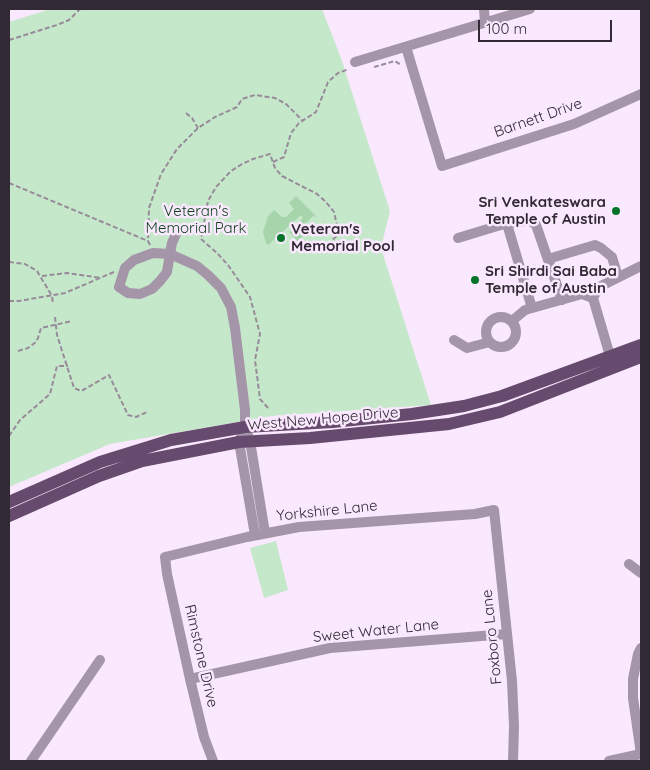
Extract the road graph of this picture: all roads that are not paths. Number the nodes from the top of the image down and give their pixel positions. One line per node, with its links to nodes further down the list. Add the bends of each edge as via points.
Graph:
1 (484, 9): 3 (street)
2 (530, 9): 3 (street)
3 (485, 23): 4 (street)
4 (406, 47): 5 (street); 6 (street, Barnett Drive, via 442,166 574,124)
5 (354, 65)
6 (641, 94)
7 (507, 224): 9 (street); 11 (street, via 529,220 536,225); 16 (street)
8 (176, 234): 10 (street)
9 (458, 238)
10 (170, 254): 10 (street, via 167,272 152,289 140,294 128,293 119,287 125,268 134,260 153,253); 23 (street, via 208,274 231,307)
11 (548, 260): 13 (street, via 595,246 612,257); 15 (street)
12 (641, 266): 13 (street)
13 (618, 277): 14 (street, via 599,287)
14 (593, 298): 15 (street, via 582,294); 21 (street)
15 (562, 300): 16 (street)
16 (532, 308): 17 (street)
17 (512, 321): 19 (street, via 503,317 493,319 486,333); 19 (street, via 516,335 512,343 498,347)
18 (454, 340): 19 (street, via 467,348)
19 (490, 342)
20 (641, 345): 21 (main road, West New Hope Drive)
21 (610, 356): 23 (main road, West New Hope Drive, via 502,396 464,406 333,422)
22 (641, 358): 24 (main road, West New Hope Drive, via 500,412 450,424)
23 (245, 427): 24 (street); 25 (main road, West New Hope Drive, via 171,440 100,462)
24 (245, 442): 27 (main road, West New Hope Drive, via 142,461 99,476); 28 (street)
25 (9, 502)
26 (494, 510): 28 (street, Yorkshire Lane, via 330,524); 32 (street, Foxboro Lane)
27 (9, 516)
28 (260, 534): 29 (street, Yorkshire Lane)
29 (165, 557): 35 (street, Rimstone Drive)
30 (630, 564): 31 (street)
31 (641, 573)
32 (507, 634): 35 (street, Sweet Water Lane, via 330,648); 39 (street, Foxboro Lane, via 513,699)
33 (641, 648): 36 (street, via 633,688)
34 (100, 660): 37 (street)
35 (190, 679): 38 (street, Rimstone Drive)
36 (641, 754): 40 (street)
37 (31, 761)
38 (213, 761)
39 (513, 761)
40 (609, 761)

